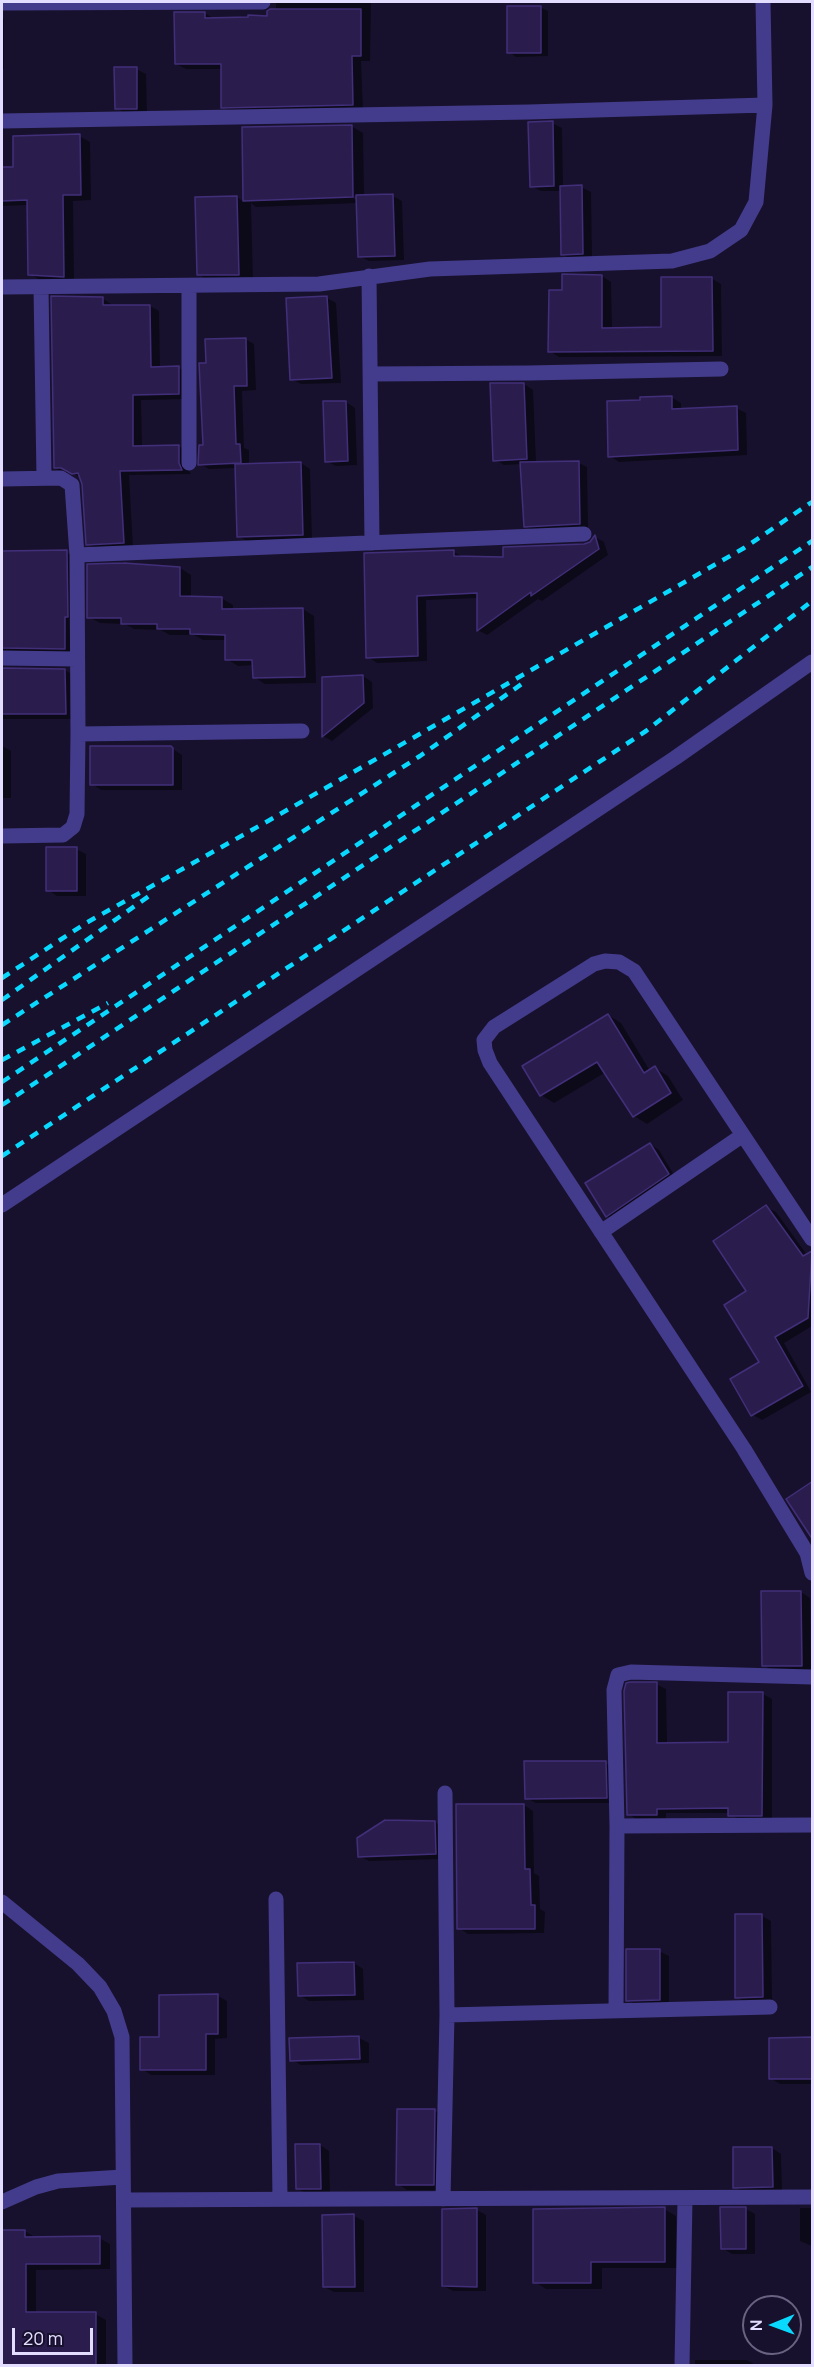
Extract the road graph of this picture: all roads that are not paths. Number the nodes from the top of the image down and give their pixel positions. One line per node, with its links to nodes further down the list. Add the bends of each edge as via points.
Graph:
1 (263, 2): 3 (street)
2 (763, 2): 4 (street)
3 (2, 3)
4 (765, 105): 5 (street); 6 (street, via 756,202 741,230 710,251 672,261 430,269)
5 (2, 121)
6 (369, 276): 7 (street, via 319,284); 11 (street)
7 (189, 286): 9 (street); 12 (street)
8 (2, 287): 9 (street)
9 (41, 287): 13 (street)
10 (722, 369): 11 (street)
11 (370, 374): 16 (street)
12 (189, 463)
13 (44, 478): 14 (street); 17 (street, via 61,478 72,485)
14 (2, 479)
15 (584, 534): 16 (street)
16 (372, 543): 17 (street)
17 (77, 555): 19 (street)
18 (2, 658): 19 (street)
19 (77, 659): 22 (street)
20 (813, 662): 25 (street)
21 (302, 731): 22 (street)
22 (78, 734): 23 (street, via 77,814 73,827 63,835)
23 (2, 836)
24 (743, 1135): 26 (street); 26 (street, via 634,971 619,962 594,964 494,1026 484,1040 490,1063); 27 (street)
25 (2, 1205)
26 (601, 1232): 28 (street, via 744,1449 807,1553)
27 (813, 1239)
28 (813, 1573)
29 (813, 1677): 32 (street, via 631,1672 618,1675 614,1690)
30 (445, 1793): 37 (street)
31 (813, 1825): 32 (street)
32 (617, 1826): 36 (street)
33 (276, 1899): 40 (street)
34 (2, 1902): 38 (street, via 78,1964 100,1987 114,2011 122,2037)
35 (770, 2007): 36 (street)
36 (616, 2011): 37 (street)
37 (447, 2014): 41 (street)
38 (123, 2177): 43 (street); 44 (street, via 58,2181)
39 (813, 2197): 42 (street)
40 (280, 2199): 41 (street); 43 (street)
41 (443, 2199): 42 (street)
42 (685, 2199): 46 (street)
43 (124, 2200): 45 (street)
44 (2, 2202)
45 (125, 2366)
46 (682, 2366)

